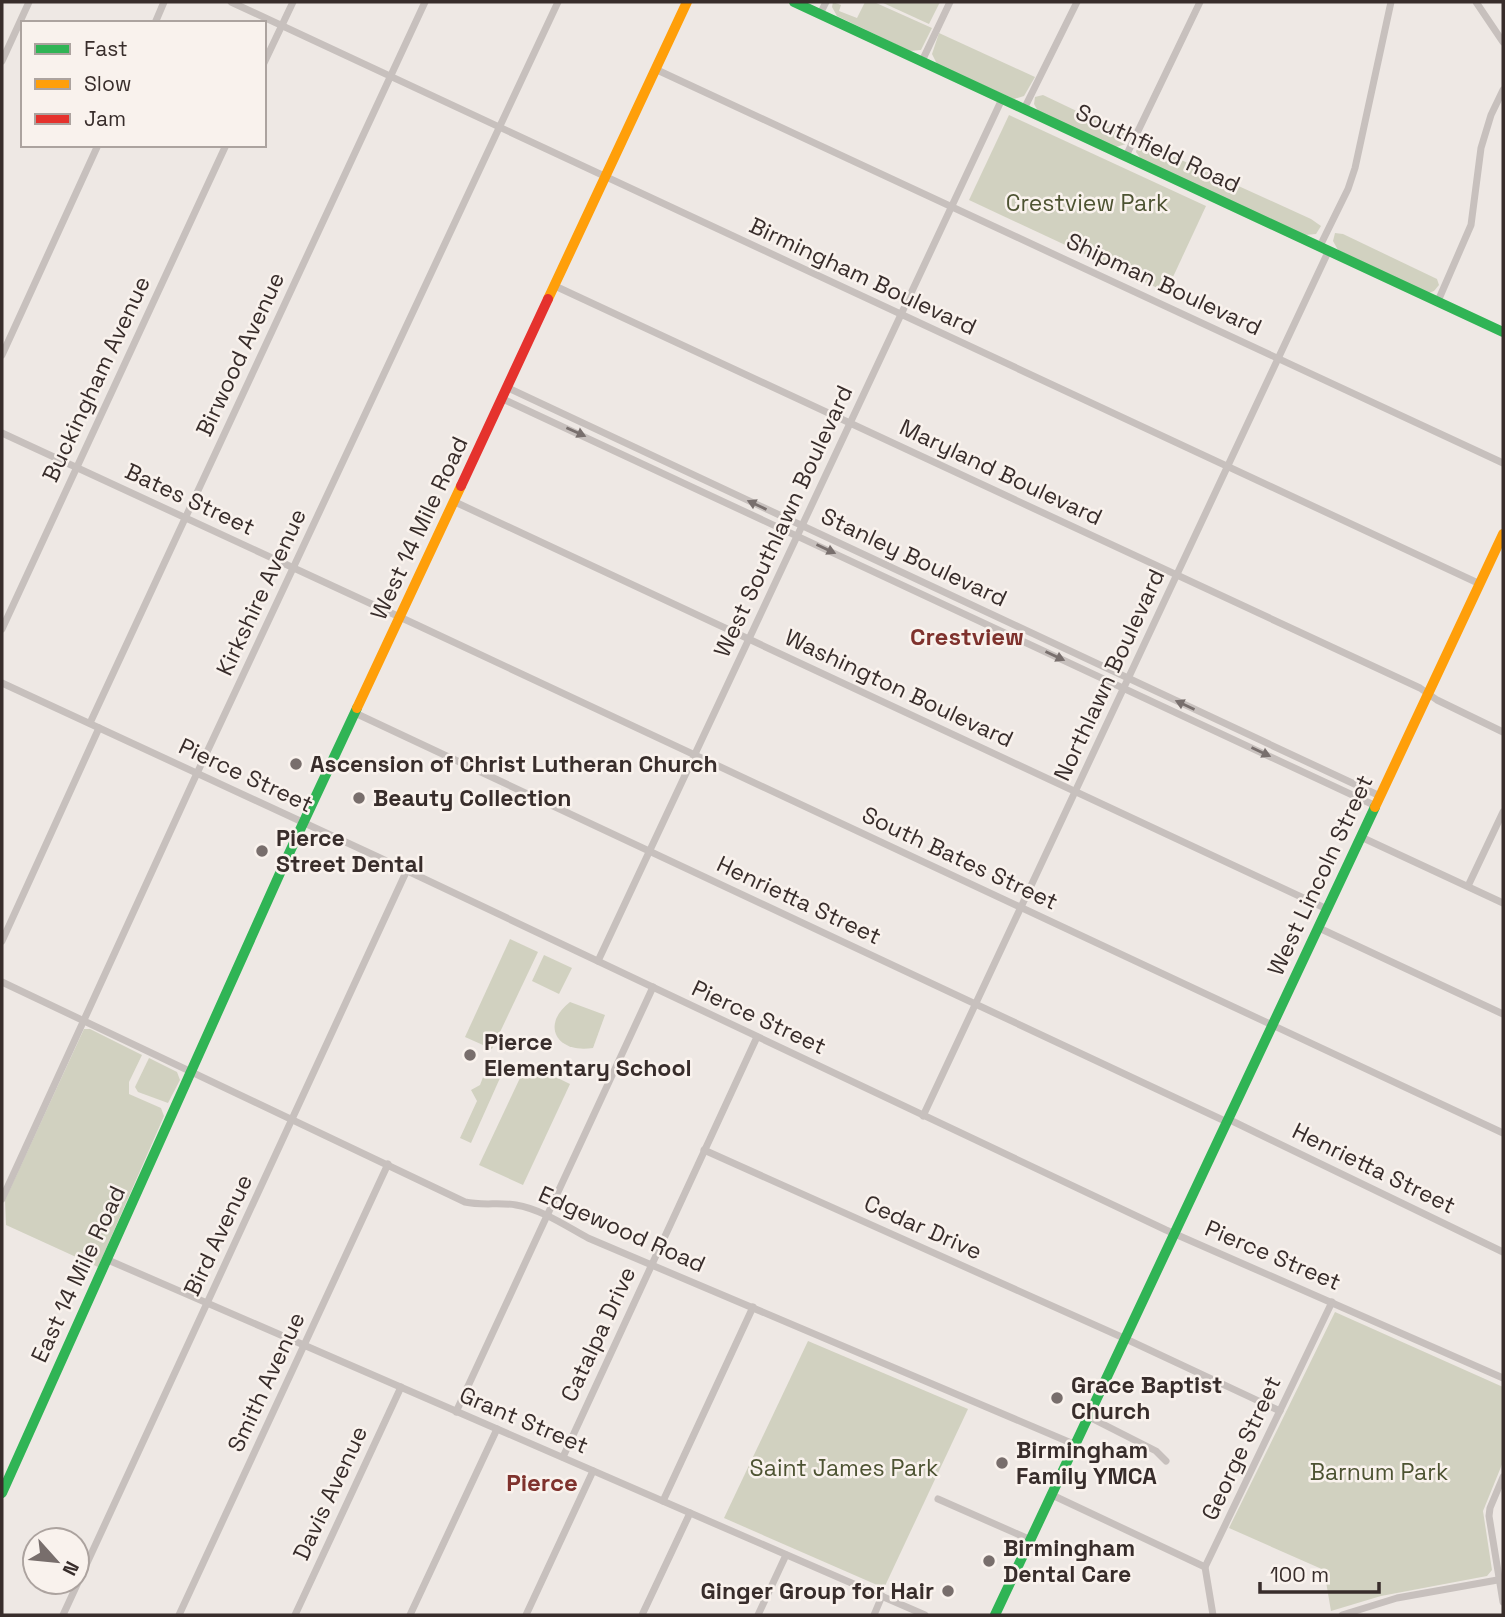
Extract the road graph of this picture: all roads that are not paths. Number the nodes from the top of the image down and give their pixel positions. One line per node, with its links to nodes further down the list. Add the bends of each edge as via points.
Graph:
1 (29, 2): 20 (street)
2 (164, 2): 16 (street)
3 (231, 2): 17 (street, Birmingham Boulevard)
4 (293, 2): 17 (street)
5 (425, 2): 23 (street, Birwood Avenue)
6 (558, 2): 27 (street, Kirkshire Avenue)
7 (687, 2): 22 (main road, West 14 Mile Road)
8 (794, 2): 15 (main road, Southfield Road)
9 (826, 2): 15 (street)
10 (950, 2): 21 (street)
11 (1077, 2): 26 (street)
12 (1200, 2): 30 (street)
13 (1391, 2): 33 (street, Northlawn Boulevard, via 1355,168)
14 (1476, 2): 18 (street)
15 (820, 14): 21 (main road, Southfield Road)
16 (156, 21)
17 (282, 26): 19 (street); 23 (street, Birmingham Boulevard)
18 (1503, 42)
19 (266, 59)
20 (2, 61)
21 (922, 61): 25 (main road, Southfield Road)
22 (655, 69): 31 (main road, West 14 Mile Road); 32 (street, Shipman Boulevard)
23 (390, 77): 27 (street, Birmingham Boulevard); 49 (street, Birwood Avenue)
24 (1503, 90): 35 (street, via 1481,148 1471,225)
25 (1002, 99): 26 (main road, Southfield Road); 32 (street, West Southlawn Boulevard)
26 (1024, 109): 30 (main road, Southfield Road)
27 (499, 127): 31 (street, Birmingham Boulevard); 53 (street, Kirkshire Avenue)
28 (97, 147): 38 (street)
29 (225, 147): 47 (street, Buckingham Avenue)
30 (1126, 156): 33 (main road, Southfield Road)
31 (606, 177): 34 (main road, West 14 Mile Road); 36 (street, Birmingham Boulevard)
32 (952, 206): 36 (street, West Southlawn Boulevard); 39 (street, Shipman Boulevard)
33 (1324, 248): 35 (main road, Southfield Road); 39 (street, Northlawn Boulevard)
34 (555, 286): 40 (main road, West 14 Mile Road); 41 (street, Maryland Boulevard)
35 (1438, 302): 37 (main road, Southfield Road)
36 (901, 315): 41 (street, West Southlawn Boulevard); 46 (street, Birmingham Boulevard)
37 (1503, 332)
38 (2, 355)
39 (1279, 358): 44 (street, Shipman Boulevard); 46 (street, Northlawn Boulevard)
40 (505, 393): 43 (street, Stanley Boulevard); 45 (street, Stanley Boulevard, one-way to 45); 48 (main road, West 14 Mile Road)
41 (850, 423): 50 (street, West Southlawn Boulevard); 54 (street, Maryland Boulevard)
42 (2, 433): 47 (street, Bates Street)
43 (657, 458): 45 (street); 50 (street, Stanley Boulevard, one-way to 43)
44 (1503, 463)
45 (653, 467): 52 (street, Stanley Boulevard)
46 (1228, 467): 54 (street, Northlawn Boulevard); 55 (street, Birmingham Boulevard)
47 (76, 468): 49 (street, Bates Street); 59 (street, Buckingham Avenue)
48 (455, 502): 58 (main road, West 14 Mile Road); 60 (street, Washington Boulevard)
49 (185, 518): 53 (street, Bates Street); 66 (street, Birwood Avenue)
50 (802, 526): 52 (street, West Southlawn Boulevard); 56 (street, Stanley Boulevard)
51 (1503, 534): 55 (main road, West Lincoln Street)
52 (797, 535): 57 (street, Stanley Boulevard, one-way to 57); 60 (street, West Southlawn Boulevard)
53 (293, 568): 58 (street, Bates Street); 72 (street, Kirkshire Avenue)
54 (1177, 575): 61 (street, Northlawn Boulevard); 64 (street, Maryland Boulevard)
55 (1480, 584): 64 (main road, West Lincoln Street)
56 (970, 605): 57 (street); 61 (street, Stanley Boulevard)
57 (966, 614): 63 (street, Stanley Boulevard, one-way to 63)
58 (401, 617): 65 (main road, West 14 Mile Road); 71 (street, South Bates Street)
59 (2, 629)
60 (749, 639): 71 (street, West Southlawn Boulevard); 73 (street, Washington Boulevard)
61 (1129, 679): 63 (street, Northlawn Boulevard); 68 (street, Stanley Boulevard, one-way to 61)
62 (2, 683): 66 (street, Pierce Street)
63 (1124, 688): 70 (street, Stanley Boulevard); 73 (street, Northlawn Boulevard)
64 (1428, 695): 69 (street, Maryland Boulevard); 74 (main road, West Lincoln Street)
65 (355, 713): 76 (main road, West 14 Mile Road); 78 (street, Henrietta Street)
66 (90, 723): 67 (street, Pierce Street)
67 (99, 728): 72 (street, Pierce Street); 85 (street)
68 (1242, 732): 70 (street); 74 (street, Stanley Boulevard)
69 (1503, 732)
70 (1238, 741): 74 (street, Stanley Boulevard, one-way to 74)
71 (695, 755): 78 (street, West Southlawn Boulevard); 82 (street, South Bates Street)
72 (197, 773): 76 (street, Pierce Street); 91 (street, Kirkshire Avenue)
73 (1076, 792): 82 (street, Northlawn Boulevard); 83 (street, Washington Boulevard)
74 (1378, 801): 77 (main road, West Lincoln Street)
75 (1503, 811): 80 (street)
76 (303, 822): 79 (street, Pierce Street); 94 (main road, West 14 Mile Road)
77 (1361, 837): 80 (street); 83 (main road, West Lincoln Street)
78 (649, 851): 86 (street, West Southlawn Boulevard); 89 (street, Henrietta Street)
79 (407, 870): 86 (street, Pierce Street); 96 (street, Bird Avenue)
80 (1468, 887): 81 (street)
81 (1503, 903)
82 (1021, 908): 89 (street, Northlawn Boulevard); 92 (street, South Bates Street)
83 (1327, 909): 84 (main road, West Lincoln Street)
84 (1319, 928): 90 (street); 92 (main road, West Lincoln Street)
85 (2, 941)
86 (598, 961): 88 (street, Pierce Street)
87 (2, 982): 91 (street, Edgewood Road)
88 (653, 987): 93 (street, Pierce Street); 102 (street)
89 (976, 1004): 95 (street, Northlawn Boulevard); 97 (street, Henrietta Street)
90 (1503, 1014)
91 (84, 1021): 94 (street, Edgewood Road); 101 (street, Kirkshire Avenue)
92 (1273, 1026): 97 (main road, West Lincoln Street); 98 (street, South Bates Street)
93 (757, 1037): 95 (street, Pierce Street); 99 (street, Catalpa Drive)
94 (192, 1072): 96 (street, Edgewood Road); 105 (main road, East 14 Mile Road)
95 (923, 1116): 103 (street, Pierce Street)
96 (292, 1119): 100 (street, Edgewood Road); 108 (street, Bird Avenue)
97 (1228, 1121): 103 (main road, West Lincoln Street); 104 (street, Henrietta Street)
98 (1503, 1133)
99 (704, 1150): 106 (street, Catalpa Drive); 110 (street, Cedar Drive)
100 (388, 1164): 102 (street, Edgewood Road, via 465,1202 517,1205); 111 (street, Smith Avenue)
101 (2, 1199)
102 (546, 1216): 106 (street, Edgewood Road); 115 (street)
103 (1175, 1234): 107 (street, Pierce Street); 110 (main road, West Lincoln Street)
104 (1503, 1252)
105 (108, 1260): 108 (street, Grant Street); 123 (main road, East 14 Mile Road)
106 (652, 1264): 109 (street, Edgewood Road); 119 (street, Catalpa Drive)
107 (1332, 1302): 112 (street, Pierce Street); 114 (street, George Street)
108 (208, 1303): 111 (street, Grant Street); 134 (street, Bird Avenue)
109 (753, 1307): 118 (street, Edgewood Road); 126 (street)
110 (1126, 1339): 114 (street, Cedar Drive); 116 (main road, West Lincoln Street)
111 (304, 1345): 113 (street, Grant Street); 135 (street, Smith Avenue)
112 (1503, 1378)
113 (401, 1387): 115 (street, Grant Street); 136 (street, Davis Avenue)
114 (1280, 1411): 130 (street, George Street)
115 (456, 1412): 117 (street, Grant Street)
116 (1089, 1418): 118 (main road, West Lincoln Street); 120 (street, via 1156,1451)
117 (497, 1429): 119 (street, Grant Street); 137 (street)
118 (1076, 1445): 124 (main road, West Lincoln Street)
119 (563, 1457): 121 (street, Grant Street)
120 (1166, 1461)
121 (593, 1471): 126 (street, Grant Street); 138 (street)
122 (1503, 1477): 131 (street, via 1489,1516)
123 (2, 1493)
124 (1052, 1494): 128 (main road, West Lincoln Street); 130 (street)
125 (938, 1499): 128 (street)
126 (663, 1501): 127 (street, Grant Street)
127 (690, 1513): 129 (street, Grant Street); 139 (street)
128 (1031, 1540): 143 (main road, West Lincoln Street)
129 (786, 1555): 132 (street, Grant Street); 140 (street)
130 (1205, 1567): 144 (street)
131 (1502, 1579): 133 (street); 145 (street, via 1397,1598)
132 (882, 1596): 141 (street); 142 (street, Grant Street)
133 (1503, 1602)
134 (63, 1615)
135 (179, 1615)
136 (295, 1615)
137 (410, 1615)
138 (526, 1615)
139 (642, 1615)
140 (758, 1615)
141 (874, 1615)
142 (925, 1615)
143 (995, 1615)
144 (1213, 1615)
145 (1342, 1615)

